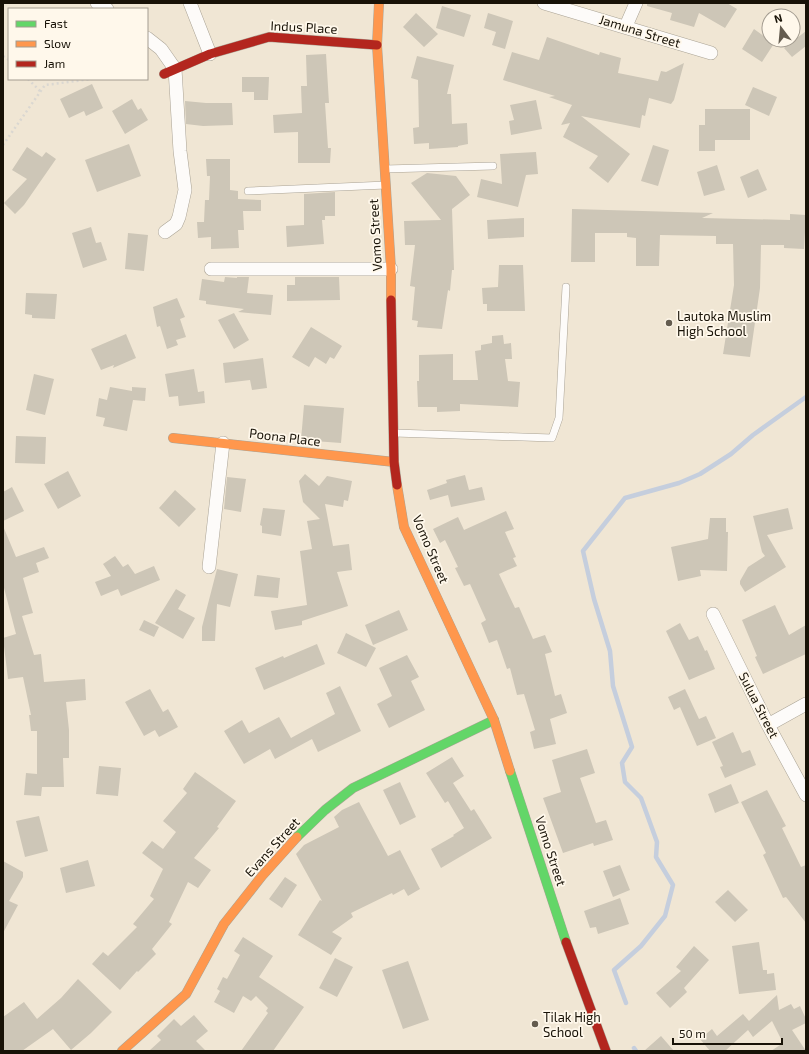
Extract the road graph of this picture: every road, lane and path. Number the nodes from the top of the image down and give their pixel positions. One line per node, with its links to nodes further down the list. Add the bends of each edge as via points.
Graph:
1 (190, 3): 9 (street)
2 (379, 3): 7 (main road, Vomo Street)
3 (544, 3): 5 (street, Jamuna Street)
4 (636, 3): 5 (street)
5 (626, 26): 8 (street, Jamuna Street)
6 (148, 39): 10 (street, via 161,49)
7 (377, 45): 9 (main road, Indus Place, via 269,37); 16 (main road, Vomo Street)
8 (711, 53)
9 (210, 54): 10 (main road, Indus Place)
10 (170, 72): 19 (street, via 185,190 176,224)
11 (29, 80): 13 (path)
12 (84, 80): 13 (path, via 45,85)
13 (40, 92): 14 (path)
14 (3, 145)
15 (493, 166): 16 (lane)
16 (385, 168): 17 (main road, Vomo Street)
17 (386, 185): 18 (lane); 21 (main road, Vomo Street)
18 (248, 190)
19 (165, 232)
20 (211, 269): 21 (street)
21 (391, 269): 23 (main road, Vomo Street)
22 (566, 287): 23 (lane, via 559,418 552,438)
23 (394, 433): 26 (main road, Vomo Street)
24 (173, 438): 25 (main road, Poona Place)
25 (222, 443): 26 (main road, Poona Place); 27 (street)
26 (394, 462): 30 (main road, Vomo Street, via 404,527)
27 (209, 567)
28 (713, 614): 31 (street, Sulua Street)
29 (806, 704): 31 (street)
30 (494, 720): 33 (main road, Evans Street, via 353,788 325,810 277,859 224,924 186,994); 34 (main road, Vomo Street, via 573,962)
31 (768, 725): 32 (street, Sulua Street)
32 (806, 795)
33 (122, 1051)
34 (606, 1051)

